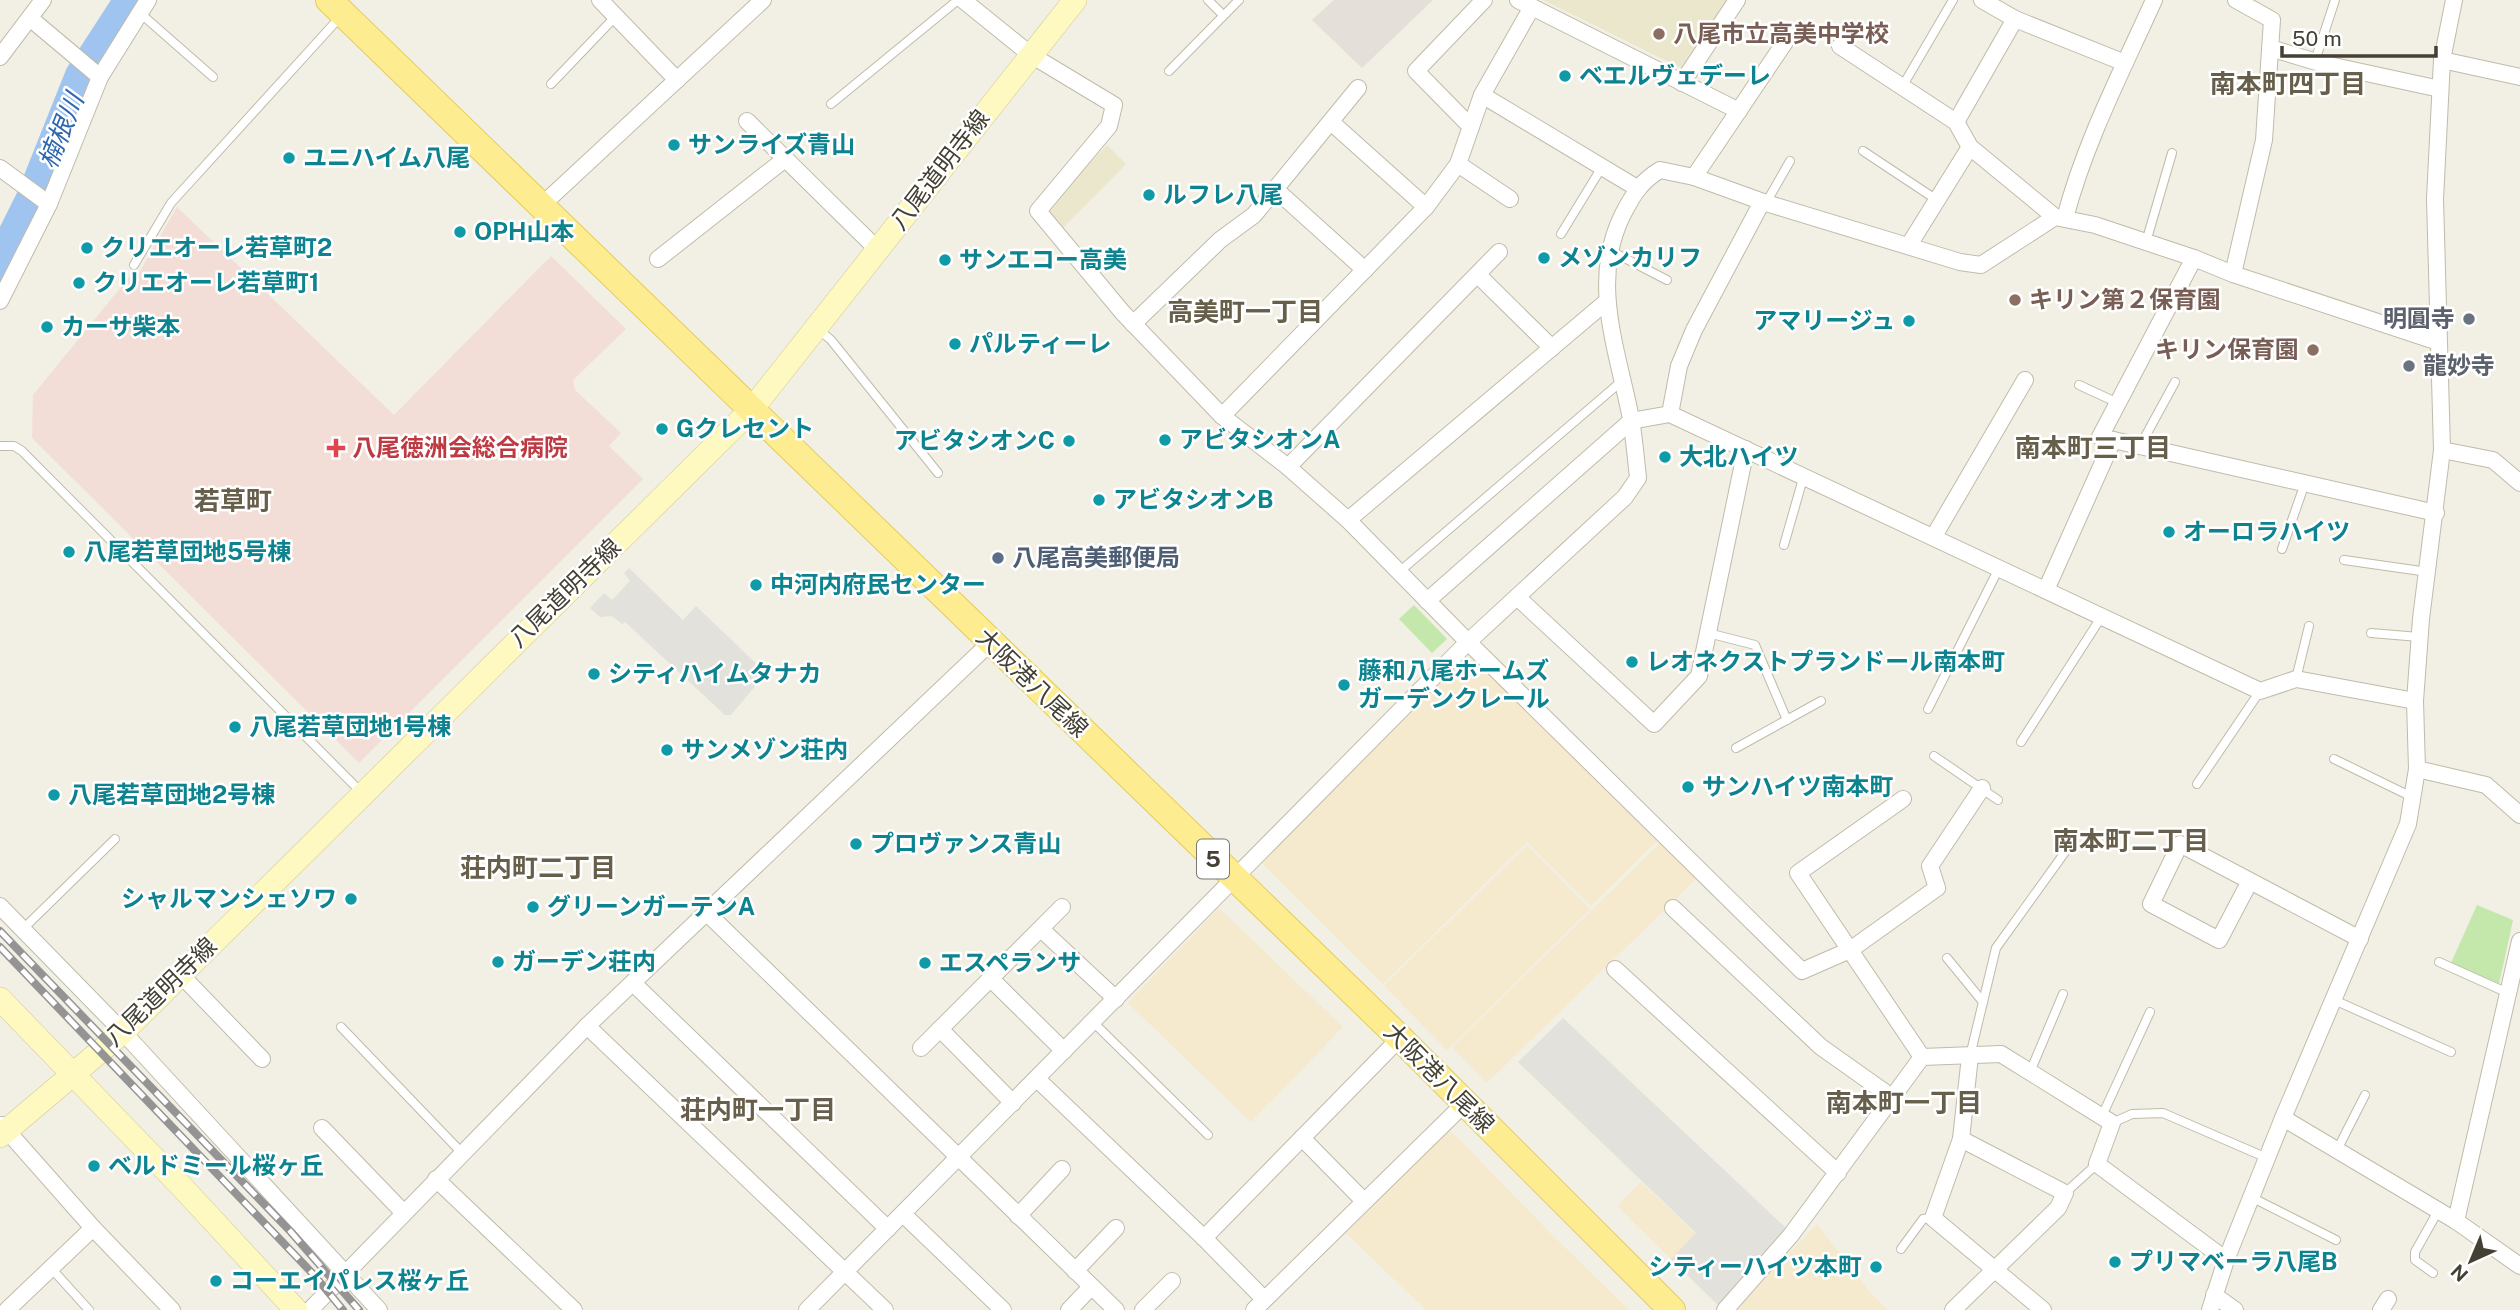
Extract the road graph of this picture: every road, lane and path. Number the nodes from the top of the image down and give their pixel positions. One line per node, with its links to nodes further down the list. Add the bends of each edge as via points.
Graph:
1 (43, 0): 21 (street)
2 (600, 0): 20 (street)
3 (763, 0): 35 (street)
4 (961, 0): 26 (street); 42 (lane)
5 (1075, 0): 26 (main road, 八尾道明寺線)
6 (1208, 0): 19 (lane)
7 (1239, 0): 19 (lane)
8 (1483, 0): 47 (street, via 1416,71)
9 (1737, 0): 36 (street)
10 (1953, 0): 38 (lane)
11 (1982, 0): 22 (street)
12 (2154, 0): 30 (street)
13 (2236, 0): 25 (street, via 2272,20)
14 (2334, 0): 29 (lane)
15 (2454, 0): 28 (street)
16 (1525, 4): 36 (street); 41 (street)
17 (144, 6): 32 (street); 33 (lane)
18 (336, 7): 63 (main road, 大阪港八尾線 / 5); 74 (lane, via 171,203)
19 (1223, 15): 31 (lane)
20 (616, 16): 35 (street); 37 (lane)
21 (31, 19): 27 (street); 32 (street)
22 (2015, 19): 30 (street); 46 (street)
23 (1789, 36): 43 (street)
24 (1840, 46): 38 (street)
25 (2270, 48): 29 (street); 76 (street, via 2264,139)
26 (1031, 55): 69 (main road, 八尾道明寺線); 81 (street, via 1114,105 1109,126 1038,211)
27 (0, 57)
28 (2442, 60): 34 (street); 40 (street)
29 (2315, 61): 40 (street)
30 (2125, 63): 65 (street)
31 (1169, 71)
32 (100, 77): 62 (street)
33 (213, 77)
34 (2520, 77)
35 (677, 80): 63 (street)
36 (1682, 83): 43 (street)
37 (551, 84)
38 (1902, 87): 46 (street)
39 (1358, 88): 45 (street)
40 (2440, 89): 83 (street, via 2435,199)
41 (1482, 95): 47 (street); 54 (street)
42 (831, 104)
43 (1739, 111): 56 (street)
44 (747, 121): 51 (street)
45 (1331, 121): 58 (street); 64 (street)
46 (1956, 122): 48 (street)
47 (1471, 127): 53 (street)
48 (1970, 147): 60 (street); 65 (street)
49 (1863, 151): 60 (lane)
50 (2172, 153): 67 (lane)
51 (785, 159): 69 (street); 73 (street)
52 (1790, 160): 61 (lane)
53 (1458, 164): 59 (street); 64 (street)
54 (1602, 167): 57 (street); 66 (lane)
55 (0, 168): 62 (street)
56 (1694, 177): 57 (street, via 1660,170); 61 (street)
57 (1637, 188): 70 (street, via 1614,232)
58 (1275, 189): 75 (street); 81 (street, via 1254,215 1220,240)
59 (1510, 199)
60 (1937, 200): 68 (street)
61 (1764, 202): 68 (street); 91 (street, via 1694,330 1679,366)
62 (49, 204): 79 (street)
63 (541, 206): 90 (main road, 大阪港八尾線 / 5)
64 (1426, 207): 75 (street)
65 (2060, 218): 67 (street); 68 (street, via 1981,265)
66 (1561, 234)
67 (2146, 242): 72 (street)
68 (1909, 244)
69 (877, 249): 82 (main road, 八尾道明寺線)
70 (1611, 250): 78 (lane); 80 (street)
71 (1499, 252): 77 (street)
72 (2194, 258): 76 (street); 89 (street)
73 (658, 260)
74 (134, 265)
75 (1365, 270): 92 (street)
76 (2233, 274): 83 (street)
77 (1478, 275): 84 (street); 99 (street)
78 (1667, 280)
79 (0, 301)
80 (1606, 302): 84 (street); 85 (street)
81 (1133, 324): 92 (street)
82 (816, 327): 90 (main road, 八尾道明寺線); 100 (lane)
83 (2438, 342): 98 (street)
84 (1552, 348): 105 (street)
85 (1623, 380): 93 (street); 111 (lane)
86 (2025, 380): 106 (street)
87 (2175, 382): 96 (lane)
88 (2079, 385): 89 (lane)
89 (2118, 403): 94 (street, via 2100,438)
90 (752, 409): 121 (main road, 大阪港八尾線 / 5); 136 (main road, 八尾道明寺線)
91 (1670, 414): 93 (street); 97 (street)
92 (1222, 416): 99 (street)
93 (1631, 421): 114 (street, via 1638,478 1625,497); 115 (street)
94 (2113, 440): 96 (street); 113 (street)
95 (0, 446): 136 (lane, via 14,446 22,452)
96 (2140, 446): 103 (street)
97 (1746, 449): 101 (street); 118 (street)
98 (2442, 450): 102 (street, via 2493,460); 104 (street)
99 (1288, 467): 105 (street)
100 (938, 473)
101 (1804, 475): 106 (street); 107 (lane)
102 (2519, 481)
103 (2305, 484): 104 (street); 108 (lane)
104 (2436, 513): 112 (street)
105 (1348, 520): 111 (street)
106 (1934, 537): 110 (street)
107 (1784, 545)
108 (2282, 549)
109 (2344, 560): 112 (lane)
110 (1999, 567): 113 (street); 127 (lane)
111 (1399, 572): 115 (street)
112 (2428, 572): 120 (street)
113 (2046, 590): 116 (street)
114 (1517, 597): 118 (street, via 1654,724 1699,676); 122 (street)
115 (1427, 601): 122 (street)
116 (2102, 616): 124 (street); 129 (lane)
117 (2309, 626): 123 (lane)
118 (1708, 633): 128 (lane, via 1755,645)
119 (2371, 633): 120 (lane)
120 (2420, 637): 126 (street)
121 (990, 642): 143 (main road, 大阪港八尾線 / 5); 148 (street)
122 (1468, 642): 143 (street); 153 (street, via 1802,971)
123 (2297, 680): 124 (street); 126 (street)
124 (2260, 691): 134 (lane)
125 (1821, 701): 128 (lane)
126 (2415, 701): 133 (street)
127 (1928, 709)
128 (1787, 720): 130 (lane)
129 (2021, 742)
130 (1736, 748)
131 (1934, 756): 135 (lane)
132 (2334, 759): 137 (lane)
133 (2417, 769): 137 (street); 140 (street, via 2486,785)
134 (2197, 784)
135 (1982, 788): 139 (lane); 153 (street, via 1930,866 1937,888)
136 (362, 793): 157 (main road, 八尾道明寺線)
137 (2412, 797): 151 (street, via 2408,824)
138 (1903, 799): 153 (street, via 1798,873)
139 (1998, 800)
140 (2520, 815)
141 (115, 839): 149 (lane)
142 (2073, 841): 165 (lane, via 1996,948)
143 (1233, 878): 163 (street); 172 (main road, 大阪港八尾線 / 5)
144 (2250, 881): 144 (street, via 2180,844 2151,904 2219,940); 151 (street)
145 (0, 906): 149 (street)
146 (1062, 907): 150 (street)
147 (1672, 908): 183 (street, via 1821,1048)
148 (706, 912): 159 (street); 195 (street)
149 (23, 929): 171 (street)
150 (1042, 930): 158 (street); 163 (street)
151 (2360, 939): 164 (street)
152 (2520, 941): 160 (street)
153 (1850, 950): 177 (street)
154 (1947, 958): 165 (lane)
155 (2439, 962): 160 (lane)
156 (1615, 969): 199 (street)
157 (180, 974): 171 (main road, 八尾道明寺線); 178 (street)
158 (991, 979): 170 (street); 174 (street)
159 (633, 983): 168 (street); 212 (street)
160 (2508, 993): 209 (street)
161 (2063, 995): 179 (lane)
162 (0, 999): 180 (main road)
163 (1116, 999): 167 (street)
164 (2334, 1000): 175 (lane); 186 (street)
165 (1983, 1002): 176 (lane)
166 (2150, 1012): 187 (lane)
167 (1093, 1022): 174 (street); 190 (lane)
168 (587, 1026): 194 (street); 221 (street)
169 (341, 1027): 194 (lane)
170 (940, 1029): 173 (street); 184 (street)
171 (123, 1032): 180 (main road, 八尾道明寺線); 223 (street)
172 (1400, 1038): 185 (main road, 大阪港八尾線 / 5); 191 (street)
173 (921, 1048)
174 (1064, 1051): 181 (street)
175 (2451, 1052)
176 (1970, 1056): 177 (street); 179 (street, via 2001,1054); 192 (street)
177 (1922, 1058): 183 (street)
178 (262, 1059)
179 (2030, 1072): 187 (street)
180 (74, 1075): 189 (main road, 八尾道明寺線); 231 (main road)
181 (1037, 1079): 184 (street); 213 (street)
182 (2365, 1095): 193 (lane)
183 (1893, 1098): 199 (street)
184 (1013, 1103): 195 (street)
185 (1465, 1103): 203 (street); 241 (main road, 大阪港八尾線 / 5)
186 (2283, 1118): 193 (street); 196 (street)
187 (2107, 1119): 196 (lane, via 2163,1113); 197 (street)
188 (322, 1128): 205 (street)
189 (2, 1130): 210 (street)
190 (1208, 1135)
191 (1302, 1138): 203 (street); 213 (street)
192 (1961, 1139): 201 (street); 208 (street)
193 (2337, 1150): 204 (street)
194 (462, 1153): 200 (street)
195 (960, 1157): 206 (street); 207 (street)
196 (2267, 1158): 202 (street)
197 (2097, 1164): 201 (lane); 216 (street)
198 (1062, 1170): 207 (street)
199 (1838, 1172): 242 (street, via 1791,1236)
200 (436, 1179): 205 (street); 234 (street)
201 (2065, 1193): 219 (street, via 2058,1208)
202 (2251, 1197): 214 (lane); 216 (street)
203 (1363, 1200): 227 (street)
204 (2438, 1211): 209 (street); 222 (lane, via 2414,1252 2415,1261)
205 (403, 1212): 223 (street)
206 (903, 1214): 212 (street); 237 (street)
207 (1018, 1216): 220 (street)
208 (1933, 1218): 215 (lane, via 1923,1219); 219 (street)
209 (2456, 1221): 217 (street)
210 (93, 1228): 218 (street); 230 (street)
211 (1116, 1228): 220 (street)
212 (888, 1229): 221 (street)
213 (1204, 1238): 227 (street)
214 (2336, 1240)
215 (1901, 1249)
216 (2226, 1260): 226 (street)
217 (2520, 1266)
218 (51, 1268): 228 (street); 229 (lane)
219 (1996, 1270): 243 (street); 244 (street)
220 (1074, 1271): 225 (street)
221 (844, 1272): 235 (street); 236 (street)
222 (2433, 1273)
223 (348, 1274): 232 (street); 233 (street)
224 (1172, 1281): 240 (street)
225 (1091, 1287): 238 (street); 239 (street)
226 (2212, 1303): 245 (street)
227 (1259, 1305)
228 (7, 1310)
229 (89, 1310)
230 (172, 1310)
231 (296, 1310)
232 (310, 1310)
233 (379, 1310)
234 (574, 1310)
235 (807, 1310)
236 (884, 1310)
237 (1003, 1310)
238 (1069, 1310)
239 (1116, 1310)
240 (1143, 1310)
241 (1672, 1310)
242 (1725, 1310)
243 (1953, 1310)
244 (2043, 1310)
245 (2235, 1310)

